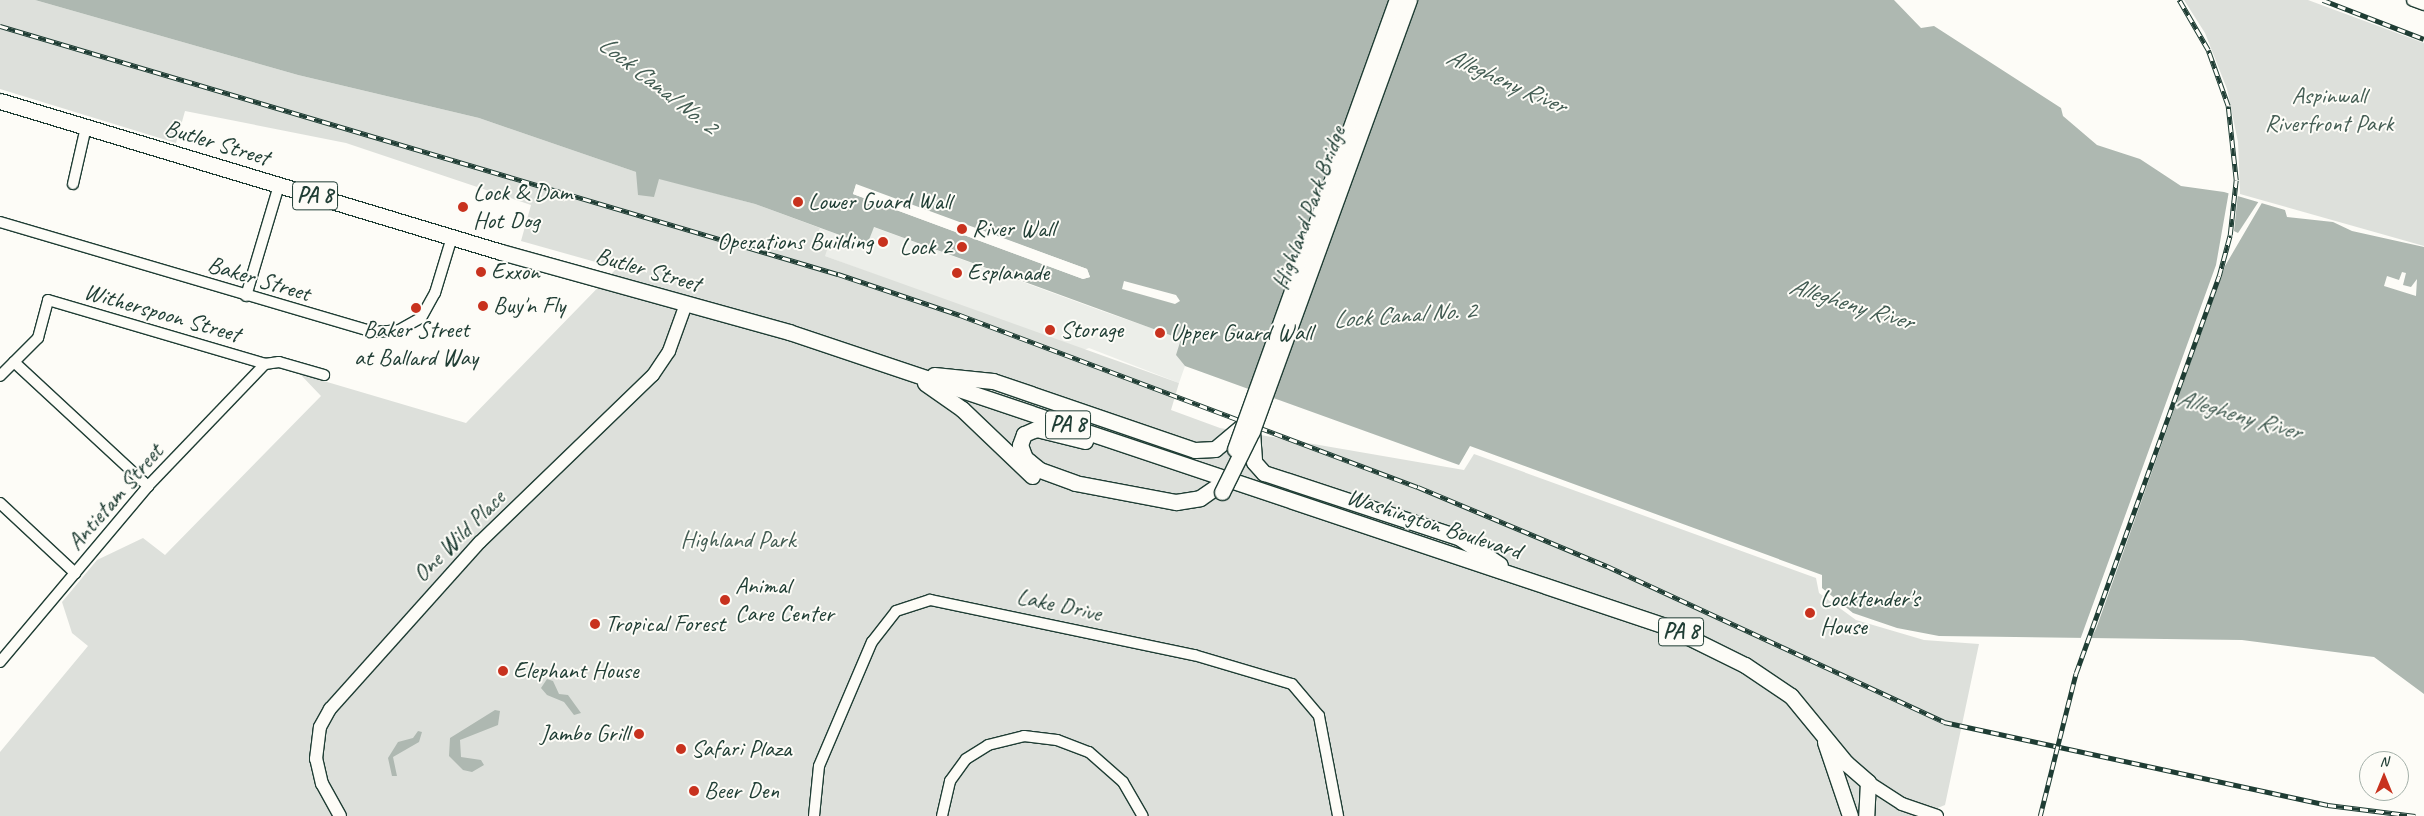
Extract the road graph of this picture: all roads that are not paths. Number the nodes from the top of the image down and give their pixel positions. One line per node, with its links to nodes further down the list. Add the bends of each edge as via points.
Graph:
1 (1397, 0): 18 (highway, Highland Park Bridge, bridge)
2 (1409, 0): 18 (highway, Highland Park Bridge, bridge)
3 (2414, 0): 4 (main road)
4 (2424, 4)
5 (0, 101): 6 (highway, Butler Street / PA 8)
6 (86, 127): 7 (street); 8 (highway, Butler Street / PA 8)
7 (73, 184)
8 (279, 185): 10 (highway, Butler Street / PA 8); 11 (street)
9 (0, 222): 11 (street, Baker Street)
10 (452, 237): 11 (street, Baker Street, via 426,311 399,330 365,331); 12 (highway, Butler Street / PA 8)
11 (246, 296)
12 (686, 304): 15 (highway, Butler Street / PA 8); 27 (main road, One Wild Place, via 669,351 653,375 480,542 330,709 320,727 316,759 322,784)
13 (14, 362): 14 (street, Witherspoon Street, via 38,338 48,300); 17 (street); 19 (street)
14 (265, 364): 16 (street, Witherspoon Street, via 279,362); 19 (street, Antietam Street)
15 (909, 372): 18 (highway, via 993,381 1195,450 1215,449); 20 (highway, Washington Boulevard / PA 8); 20 (highway, via 962,409 1022,468 1052,485 1176,511 1206,505)
16 (324, 375)
17 (0, 376)
18 (1247, 428): 20 (highway, bridge); 23 (highway, via 1254,462 1272,476 1460,538)
19 (148, 486): 22 (street, Antietam Street)
20 (1220, 487): 20 (highway, via 1194,500 1171,502 1065,480 1028,461 1020,439 1032,430 1046,430); 23 (highway, Washington Boulevard / PA 8)
21 (0, 503): 22 (street)
22 (75, 574): 24 (street, Antietam Street)
23 (1519, 576): 25 (highway, Washington Boulevard / PA 8, via 1705,643 1774,682)
24 (1, 660)
25 (1820, 729): 26 (highway, Washington Boulevard / PA 8, via 1846,762); 32 (highway, PA 8)
26 (1868, 782): 33 (highway); 34 (main road, via 1902,804)
27 (340, 816)
28 (814, 816): 31 (street, Lake Drive, via 819,766 872,642 896,611 930,600 1194,655 1292,684 1319,716)
29 (942, 816): 30 (street, via 950,781 966,759 999,741 1040,736 1072,745 1103,762 1123,782)
30 (1143, 816)
31 (1338, 816)
32 (1850, 816)
33 (1866, 816)
34 (1937, 816)

